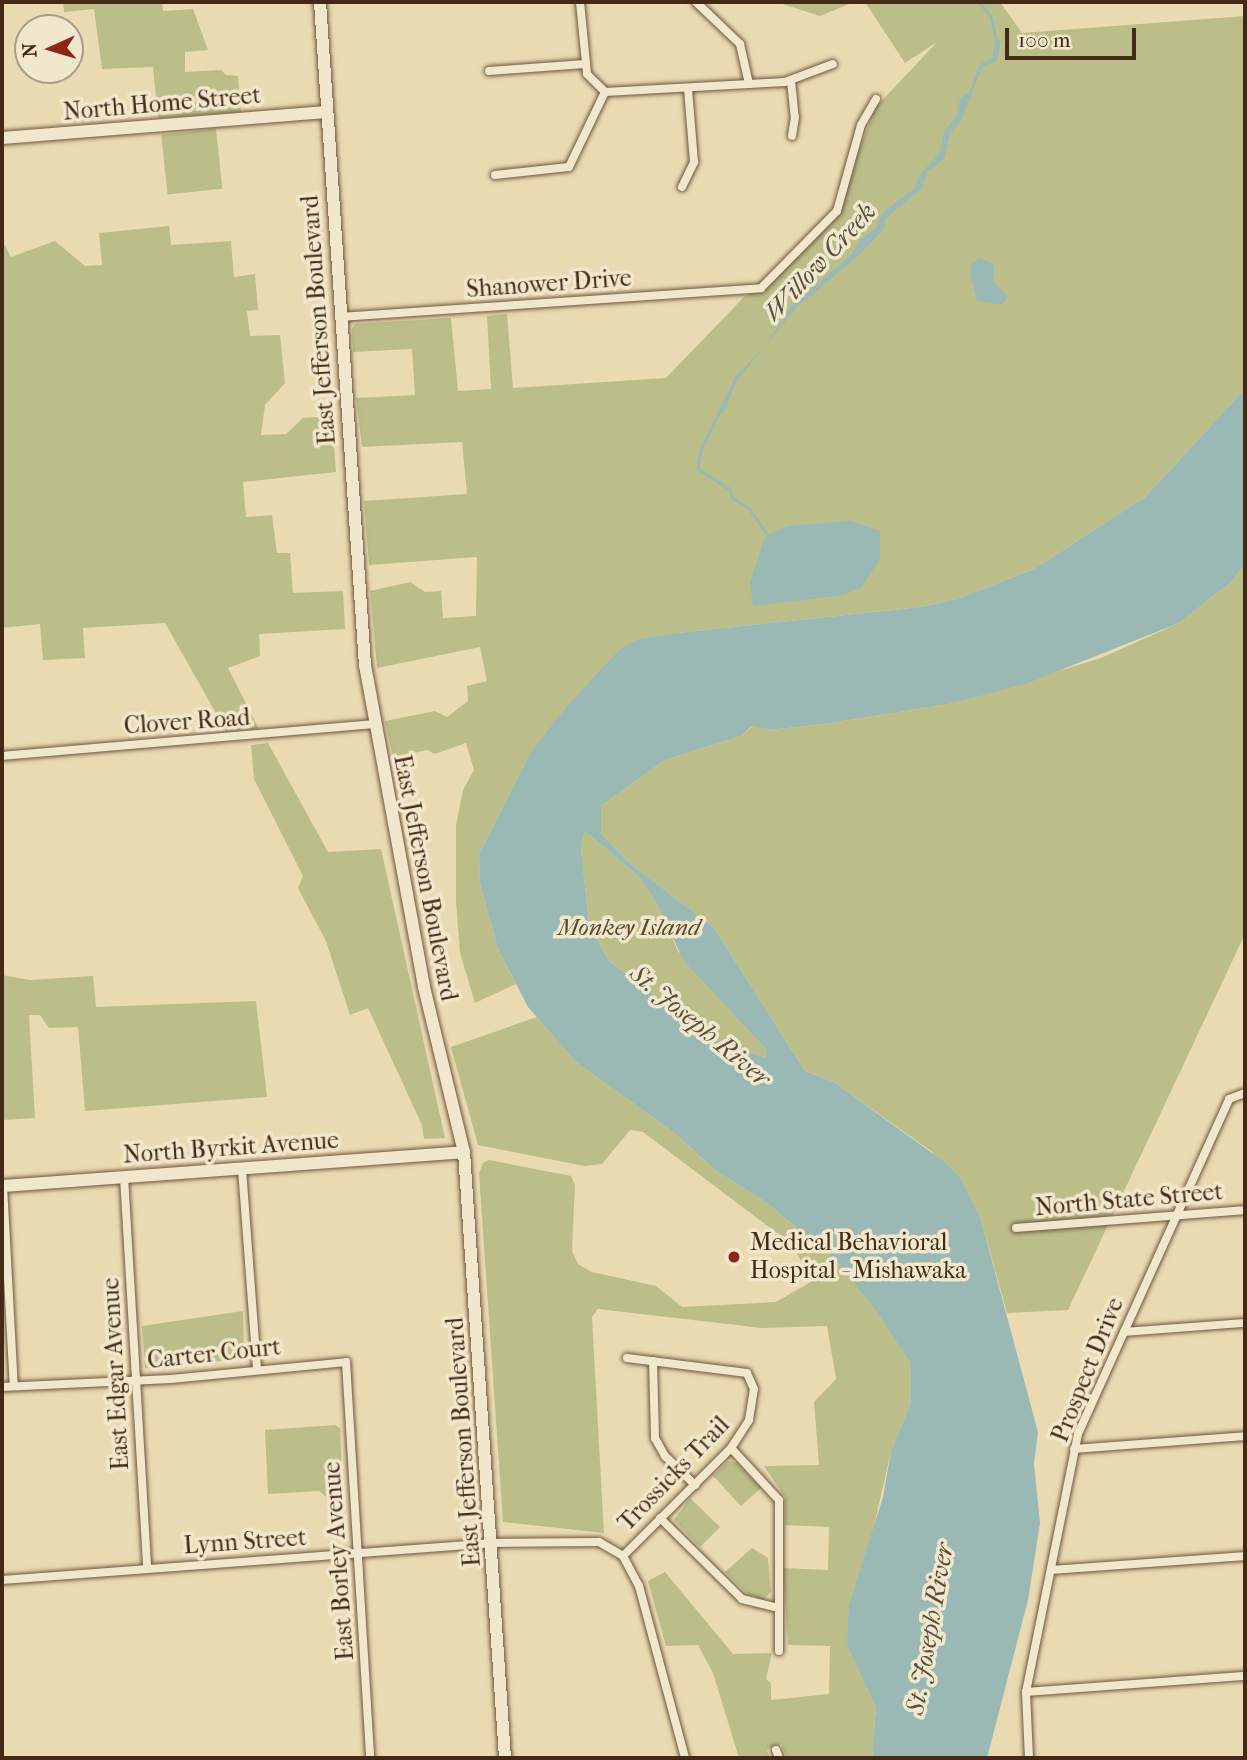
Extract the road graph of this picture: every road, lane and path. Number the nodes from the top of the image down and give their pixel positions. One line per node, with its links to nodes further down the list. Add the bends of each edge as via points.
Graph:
1 (320, 2): 12 (street, East Jefferson Boulevard)
2 (580, 2): 4 (street)
3 (696, 2): 8 (street, via 740,44)
4 (585, 64): 6 (street); 10 (street, via 593,85)
5 (833, 64): 7 (street)
6 (489, 71)
7 (791, 81): 8 (street); 13 (street)
8 (749, 84): 9 (street)
9 (688, 89): 10 (street); 16 (street, via 694,162)
10 (605, 92): 15 (street, via 569,167)
11 (876, 99): 17 (street, Shanower Drive, via 861,125 837,211 761,288)
12 (326, 112): 14 (street, North Home Street); 17 (street, East Jefferson Boulevard)
13 (792, 136)
14 (2, 138)
15 (495, 175)
16 (682, 187)
17 (340, 317): 18 (street, East Jefferson Boulevard, via 360,618)
18 (374, 724): 19 (street, Clover Road); 21 (street, East Jefferson Boulevard, via 424,987)
19 (2, 756)
20 (1245, 1093): 26 (street, Prospect Drive, via 1231,1096)
21 (464, 1152): 22 (street, North Byrkit Avenue); 42 (street, East Jefferson Boulevard)
22 (242, 1169): 23 (street, North Byrkit Avenue); 33 (street)
23 (124, 1177): 24 (street, North Byrkit Avenue); 34 (street, East Edgar Avenue)
24 (2, 1186): 35 (street)
25 (1245, 1210): 26 (street, North State Street)
26 (1174, 1217): 27 (street, North State Street); 29 (street, Prospect Drive)
27 (1016, 1228)
28 (1245, 1323): 29 (street)
29 (1124, 1332): 39 (street, Prospect Drive)
30 (627, 1357): 31 (street)
31 (653, 1361): 38 (street, Trossicks Trail, via 751,1376 754,1389 749,1420); 40 (street, via 655,1438)
32 (346, 1362): 33 (street, Carter Court); 43 (street, East Borley Avenue)
33 (257, 1368): 34 (street, Carter Court)
34 (135, 1381): 35 (street, Carter Court); 46 (street, East Edgar Avenue)
35 (13, 1386): 36 (street, Carter Court)
36 (2, 1387)
37 (1245, 1436): 39 (street)
38 (731, 1448): 40 (street, Trossicks Trail); 49 (street, via 779,1500)
39 (1074, 1449): 47 (street, Prospect Drive)
40 (695, 1485): 41 (street, Trossicks Trail)
41 (660, 1518): 44 (street, Trossicks Trail); 49 (street, via 743,1599)
42 (491, 1543): 43 (street, Lynn Street); 44 (street, Lynn Street, via 586,1539); 54 (street, East Jefferson Boulevard)
43 (357, 1553): 46 (street, Lynn Street); 53 (street, East Borley Avenue)
44 (623, 1556): 55 (street, via 639,1586)
45 (1245, 1556): 47 (street)
46 (147, 1568): 48 (street, Lynn Street)
47 (1051, 1570): 52 (street, Prospect Drive)
48 (2, 1580)
49 (778, 1608): 50 (street)
50 (779, 1651)
51 (1245, 1675): 52 (street)
52 (1026, 1692): 56 (street, Prospect Drive)
53 (370, 1758)
54 (505, 1758)
55 (685, 1758)
56 (1030, 1758)

